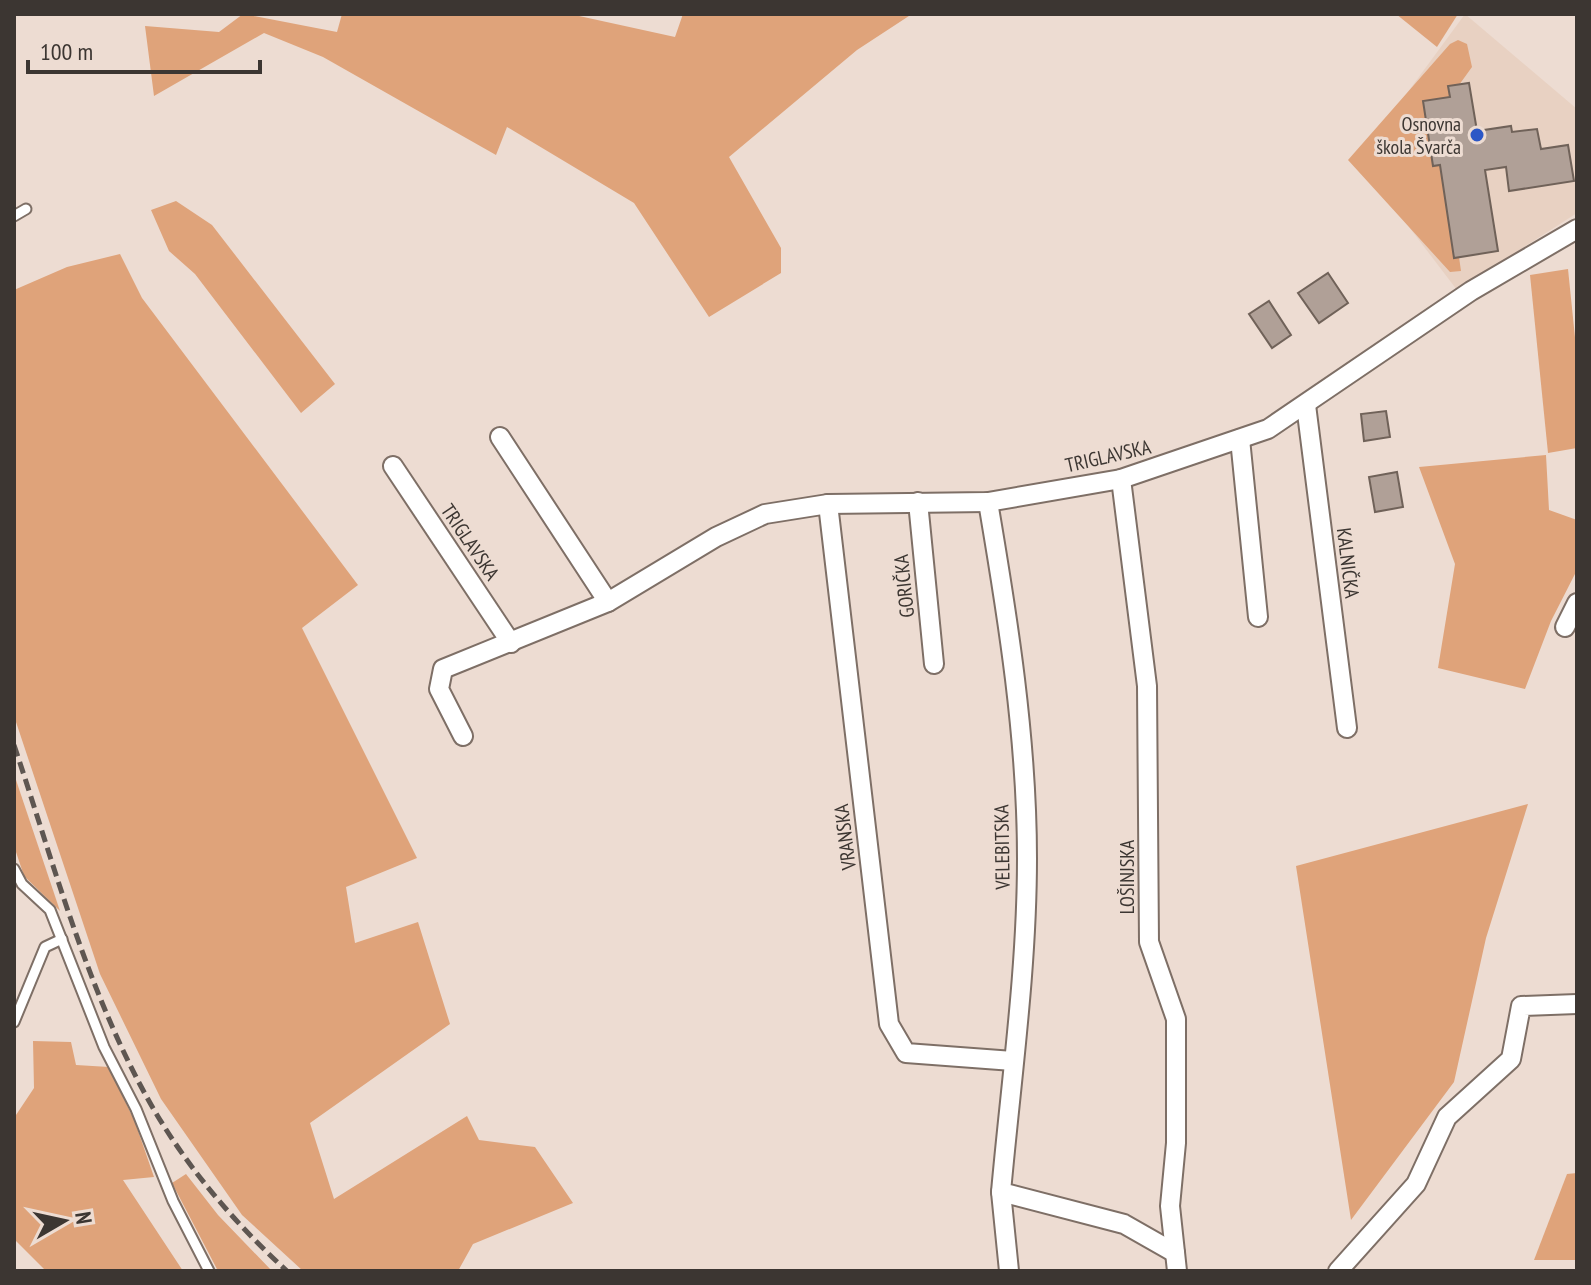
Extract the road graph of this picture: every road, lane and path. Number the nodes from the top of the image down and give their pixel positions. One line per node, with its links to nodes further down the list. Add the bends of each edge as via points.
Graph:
1 (26, 209): 2 (lane)
2 (14, 216)
3 (1577, 229): 4 (street, TRIGLAVSKA, via 1471,291)
4 (1306, 405): 6 (street, TRIGLAVSKA); 18 (street, KALNIČKA)
5 (500, 437): 12 (street)
6 (1240, 439): 8 (street, TRIGLAVSKA); 14 (street)
7 (393, 466): 16 (street, TRIGLAVSKA)
8 (1121, 479): 10 (street, TRIGLAVSKA); 26 (street, LOŠINJSKA, via 1147,686 1149,942 1176,1019 1170,1206)
9 (918, 502): 10 (street, TRIGLAVSKA); 11 (street, TRIGLAVSKA); 17 (street, GORIČKA)
10 (988, 502): 24 (street, VELEBITSKA, via 1013,653 1027,857)
11 (828, 504): 12 (street, TRIGLAVSKA, via 765,514); 24 (street, VRANSKA, via 889,1024 906,1053)
12 (608, 602): 16 (street, TRIGLAVSKA)
13 (1577, 603): 15 (street)
14 (1258, 617)
15 (1565, 627)
16 (511, 643): 19 (street, TRIGLAVSKA, via 443,669 439,689)
17 (934, 664)
18 (1347, 728)
19 (463, 736)
20 (14, 869): 21 (lane, via 50,910)
21 (62, 939): 23 (lane, via 45,947); 27 (lane, via 104,1047)
22 (1577, 1004): 29 (street, via 1521,1006 1511,1059 1447,1117 1416,1184)
23 (14, 1022)
24 (1013, 1061): 25 (street, VELEBITSKA)
25 (1001, 1192): 26 (street, via 1124,1224); 28 (street, VELEBITSKA)
26 (1176, 1262)
27 (209, 1271)
28 (1009, 1271)
29 (1338, 1271)

